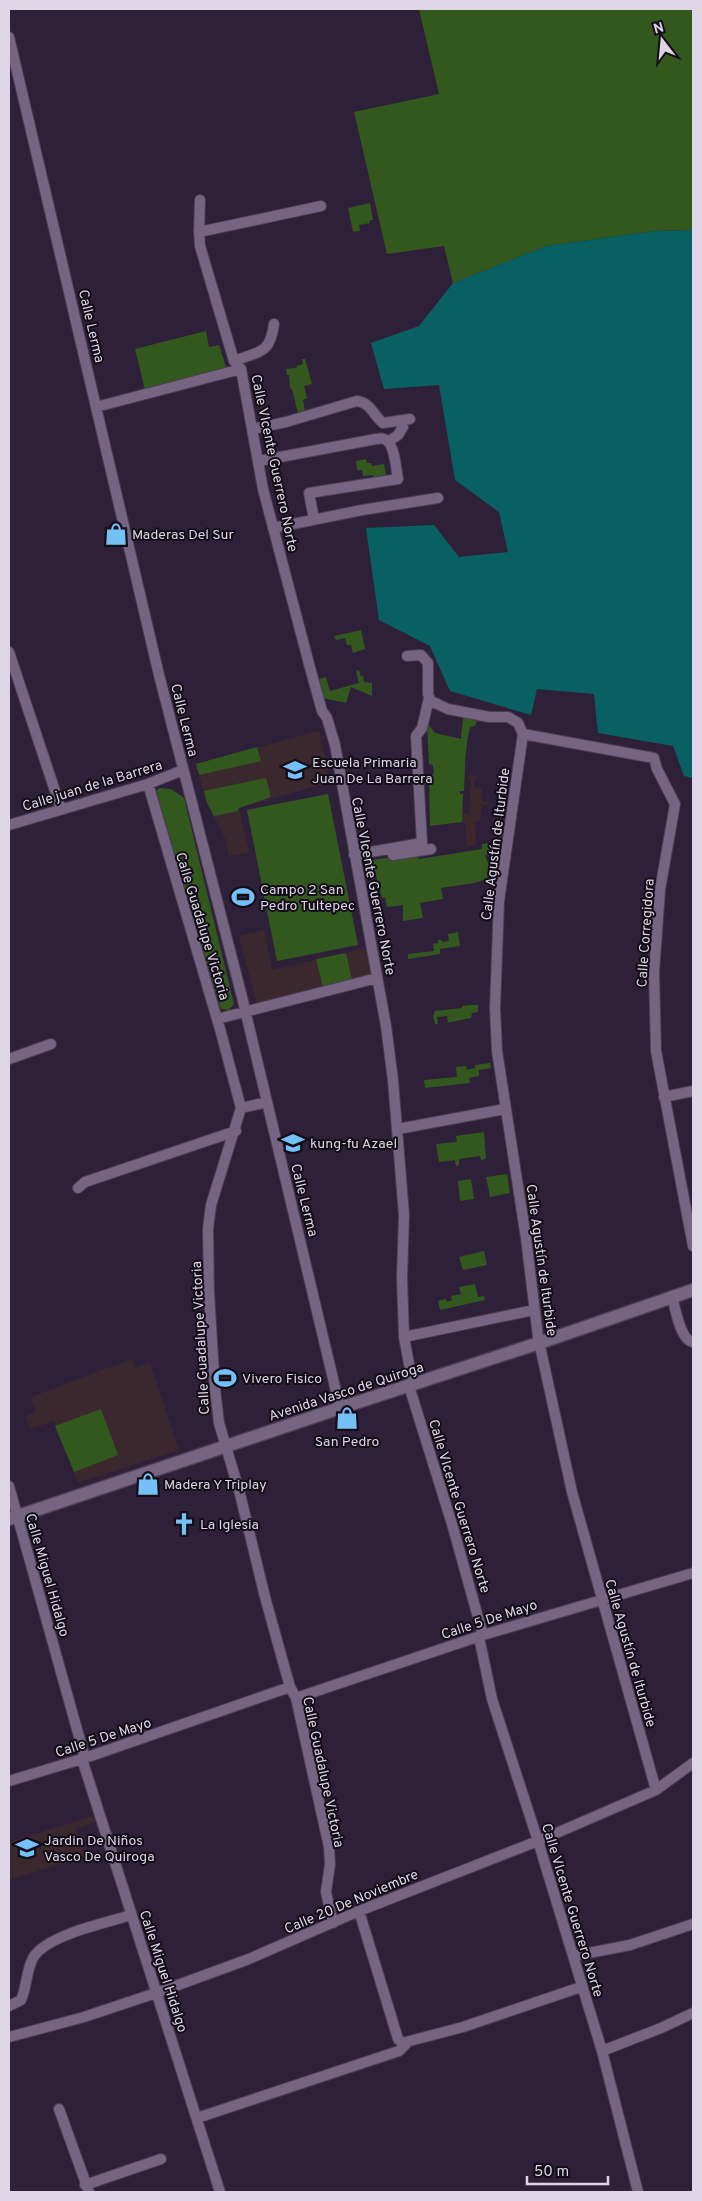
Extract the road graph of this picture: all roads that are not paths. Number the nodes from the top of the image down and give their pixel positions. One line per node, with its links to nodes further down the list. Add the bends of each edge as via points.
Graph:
1 (9, 37): 8 (street, Calle Lerma)
2 (200, 200): 4 (street, Calle VIcente Guerrero Norte)
3 (321, 206): 4 (street)
4 (199, 232): 6 (street, Calle VIcente Guerrero Norte, via 200,246)
5 (274, 324): 6 (street, via 272,339 266,348)
6 (234, 361): 7 (street, Calle VIcente Guerrero Norte)
7 (241, 370): 8 (street); 9 (street, Calle VIcente Guerrero Norte)
8 (96, 407): 19 (street, Calle Lerma)
9 (253, 429): 10 (street, via 357,400 369,406 383,423 405,420 398,435); 11 (street, Calle VIcente Guerrero Norte)
10 (388, 442): 11 (street, via 376,439); 13 (street, via 402,478 309,493)
11 (259, 461): 14 (street, Calle VIcente Guerrero Norte)
12 (438, 498): 13 (street)
13 (314, 519): 14 (street)
14 (274, 528): 24 (street, Calle VIcente Guerrero Norte, via 314,682 335,745)
15 (9, 652): 21 (street)
16 (406, 656): 17 (street, via 421,655 428,663)
17 (429, 698): 18 (street, via 448,709 489,717 508,717 518,723); 24 (street, via 422,728 416,736 422,843)
18 (523, 734): 31 (street, Calle Corregidora, via 654,758 675,804 660,890 654,972 656,1051); 34 (street, Calle Agustín de Iturbide, via 498,909 494,1008)
19 (183, 770): 20 (street, Calle juan de la Barrera); 26 (street, Calle Lerma)
20 (148, 784): 21 (street, Calle juan de la Barrera); 27 (street, Calle Guadalupe Victoria)
21 (61, 809): 22 (street, Calle juan de la Barrera)
22 (9, 825)
23 (432, 849): 24 (street)
24 (354, 857): 25 (street, Calle VIcente Guerrero Norte)
25 (377, 978): 26 (street); 35 (street, Calle VIcente Guerrero Norte)
26 (245, 1013): 27 (street); 32 (street, Calle Lerma)
27 (217, 1019): 33 (street, Calle Guadalupe Victoria)
28 (51, 1044): 29 (street)
29 (9, 1060)
30 (693, 1092): 31 (street)
31 (664, 1097): 38 (street, Calle Corregidora)
32 (267, 1102): 33 (street); 46 (street, Calle Lerma)
33 (241, 1108): 36 (street, Calle Guadalupe Victoria)
34 (505, 1110): 35 (street); 41 (street, Calle Agustín de Iturbide)
35 (398, 1129): 42 (street, Calle VIcente Guerrero Norte, via 404,1215)
36 (236, 1131): 37 (street, via 85,1182); 47 (street, Calle Guadalupe Victoria, via 211,1205 208,1229 215,1389 219,1424)
37 (78, 1188)
38 (693, 1246)
39 (693, 1290): 40 (street, Avenida Vasco de Quiroga)
40 (672, 1296): 43 (street, via 683,1334); 44 (street, Avenida Vasco de Quiroga)
41 (534, 1310): 42 (street); 44 (street, Calle Agustín de Iturbide)
42 (404, 1338): 45 (street, Calle VIcente Guerrero Norte)
43 (693, 1342)
44 (540, 1343): 45 (street, Avenida Vasco de Quiroga); 51 (street, Calle Agustín de Iturbide, via 572,1492)
45 (411, 1385): 46 (street, Avenida Vasco de Quiroga); 52 (street, Calle VIcente Guerrero Norte)
46 (340, 1408): 47 (street, Avenida Vasco de Quiroga)
47 (226, 1446): 49 (street, Avenida Vasco de Quiroga); 53 (street, Calle Guadalupe Victoria)
48 (9, 1486): 49 (street, Calle Miguel Hidalgo)
49 (13, 1518): 55 (street, Calle Miguel Hidalgo)
50 (693, 1573): 51 (street, Calle 5 De Mayo)
51 (602, 1599): 52 (street, Calle 5 De Mayo); 58 (street, Calle Agustín de Iturbide)
52 (481, 1636): 54 (street, Calle 5 De Mayo); 59 (street, Calle VIcente Guerrero Norte, via 492,1699)
53 (290, 1687): 54 (street, Calle Guadalupe Victoria); 55 (street, Calle 5 De Mayo)
54 (296, 1698): 62 (street, Calle Guadalupe Victoria, via 328,1847 330,1864 326,1892)
55 (84, 1759): 57 (street, Calle 5 De Mayo); 61 (street, Calle Miguel Hidalgo)
56 (693, 1764): 58 (street, Calle 20 De Noviembre)
57 (9, 1781)
58 (656, 1790): 59 (street, Calle 20 De Noviembre)
59 (538, 1841): 60 (street, Calle 20 De Noviembre); 64 (street, Calle VIcente Guerrero Norte)
60 (359, 1910): 62 (street, Calle 20 De Noviembre); 70 (street, via 398,2039)
61 (131, 1914): 66 (street, Calle Miguel Hidalgo); 67 (street, via 40,1948 31,1963 21,2000)
62 (333, 1923): 66 (street, Calle 20 De Noviembre)
63 (693, 1924): 64 (street, via 630,1945)
64 (573, 1956): 65 (street, Calle VIcente Guerrero Norte)
65 (581, 1987): 70 (street); 71 (street, Calle VIcente Guerrero Norte)
66 (156, 1993): 69 (street, Calle 20 De Noviembre); 73 (street, Calle Miguel Hidalgo)
67 (9, 2006)
68 (693, 2013): 71 (street)
69 (9, 2037)
70 (404, 2044): 73 (street, via 399,2051)
71 (602, 2050): 77 (street, Calle VIcente Guerrero Norte)
72 (58, 2109): 75 (street)
73 (197, 2118): 76 (street, Calle Miguel Hidalgo)
74 (161, 2158): 75 (street)
75 (87, 2188)
76 (220, 2192)
77 (638, 2192)

